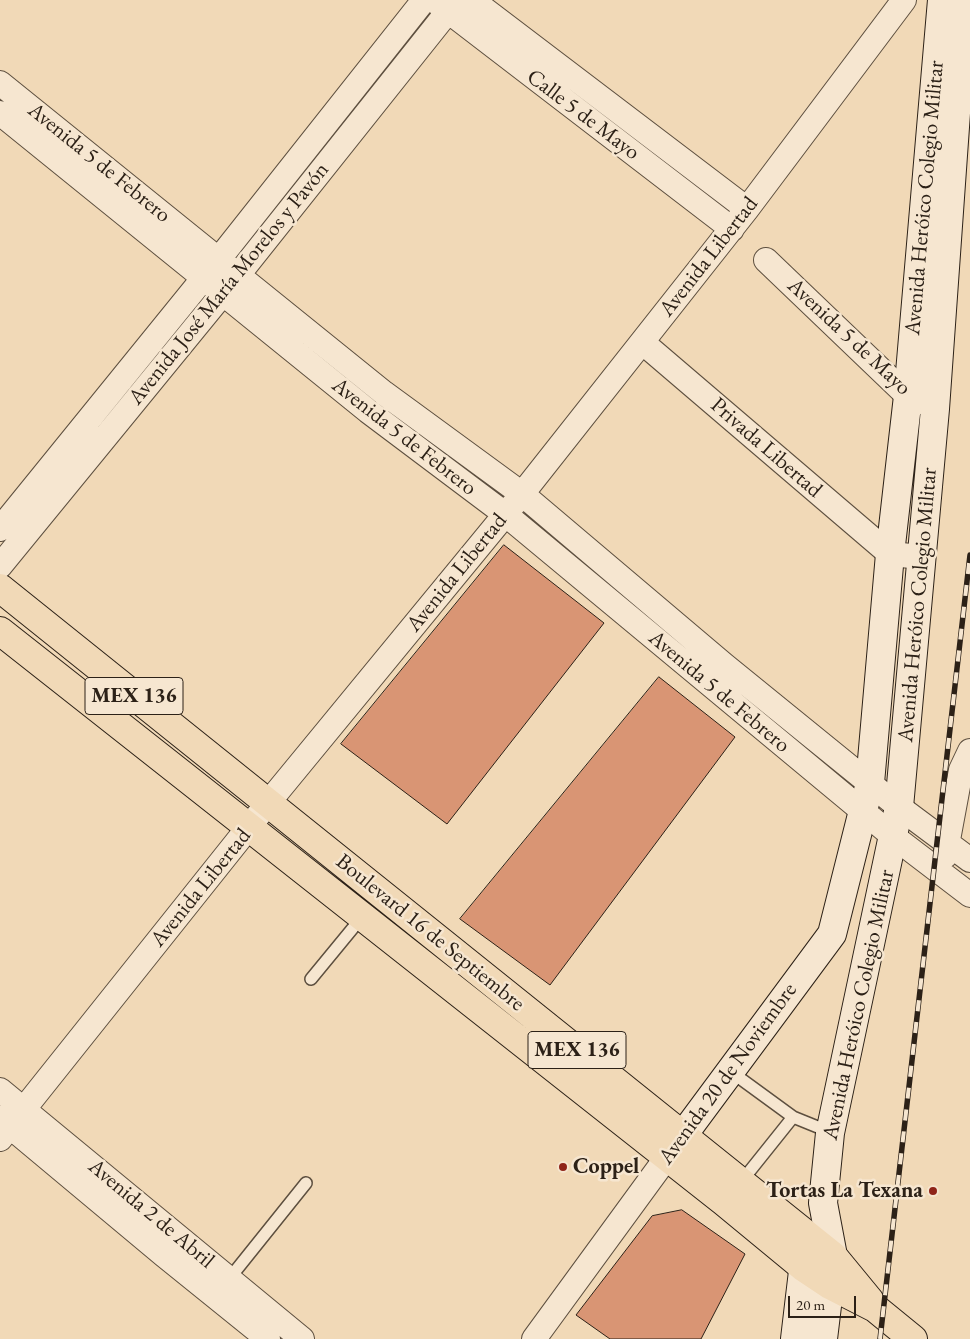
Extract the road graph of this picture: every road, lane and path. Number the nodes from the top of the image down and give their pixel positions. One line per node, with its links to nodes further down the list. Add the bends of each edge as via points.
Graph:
1 (424, 0): 15 (street, Avenida José María Morelos y Pavón)
2 (472, 0): 7 (street, Calle 5 de Mayo)
3 (904, 0): 13 (street, Avenida Libertad)
4 (942, 0): 22 (main road, Avenida Heróico Colegio Militar)
5 (964, 0): 23 (main road, Avenida Heróico Colegio Militar)
6 (446, 4): 9 (street, Calle 5 de Mayo); 17 (street, Avenida José María Morelos y Pavón)
7 (556, 64): 9 (street); 11 (street, Calle 5 de Mayo)
8 (0, 83): 15 (street, Avenida 5 de Febrero)
9 (542, 83): 12 (street, Calle 5 de Mayo)
10 (0, 113): 18 (street, Avenida 5 de Febrero)
11 (649, 134): 12 (street); 13 (street, Calle 5 de Mayo)
12 (635, 154): 14 (street, Calle 5 de Mayo)
13 (748, 209): 14 (street, Avenida Libertad)
14 (732, 229): 20 (street, Avenida Libertad)
15 (219, 259): 17 (street, Avenida 5 de Febrero); 18 (street, Avenida José María Morelos y Pavón)
16 (766, 260): 22 (street, Avenida 5 de Mayo)
17 (238, 275): 19 (street, Avenida José María Morelos y Pavón); 21 (street, Avenida 5 de Febrero)
18 (203, 278): 19 (street, Avenida 5 de Febrero); 27 (street, Avenida José María Morelos y Pavón)
19 (222, 294): 24 (street, Avenida 5 de Febrero); 30 (street, Avenida José María Morelos y Pavón)
20 (642, 342): 25 (street, Avenida Libertad); 28 (street, Privada Libertad)
21 (384, 393): 24 (street); 25 (street, Avenida 5 de Febrero)
22 (908, 396): 23 (street, Avenida 5 de Mayo); 28 (main road, Avenida Heróico Colegio Militar)
23 (935, 409): 29 (main road, Avenida Heróico Colegio Militar)
24 (368, 411): 26 (street, Avenida 5 de Febrero)
25 (522, 494): 26 (street, Avenida Libertad); 33 (street, Avenida 5 de Febrero)
26 (505, 514): 34 (street, Avenida 5 de Febrero); 37 (street, Avenida Libertad)
27 (0, 529)
28 (890, 554): 29 (street); 36 (main road, Avenida Heróico Colegio Militar)
29 (922, 557): 38 (main road, Avenida Heróico Colegio Militar)
30 (0, 566)
31 (0, 588): 37 (main road, Boulevard 16 de Septiembre / MEX 136)
32 (0, 631): 40 (main road, Boulevard 16 de Septiembre / MEX 136)
33 (724, 665): 34 (street); 36 (street, Avenida 5 de Febrero)
34 (707, 683): 39 (street, Avenida 5 de Febrero)
35 (970, 751): 42 (street, via 961,770)
36 (870, 783): 38 (street, Avenida 5 de Febrero); 39 (main road, Avenida 20 de Noviembre)
37 (268, 803): 40 (street, Avenida Libertad); 53 (main road, Boulevard 16 de Septiembre / MEX 136)
38 (899, 807): 41 (main road, Avenida Heróico Colegio Militar); 42 (street, Avenida 5 de Febrero)
39 (863, 812): 41 (street, Avenida 5 de Febrero); 48 (main road, Avenida 20 de Noviembre, via 832,934)
40 (249, 828): 46 (main road, Boulevard 16 de Septiembre / MEX 136); 51 (street, Avenida Libertad)
41 (894, 837): 44 (street, Avenida 5 de Febrero); 52 (main road, Avenida Heróico Colegio Militar)
42 (948, 842): 43 (street, Avenida 5 de Febrero); 44 (street)
43 (970, 860)
44 (942, 873): 45 (street, Avenida 5 de Febrero)
45 (970, 895)
46 (362, 917): 47 (lane); 54 (main road, Boulevard 16 de Septiembre / MEX 136)
47 (311, 979)
48 (730, 1071): 50 (lane); 53 (main road, Avenida 20 de Noviembre)
49 (0, 1090): 51 (street, Avenida 2 de Abril)
50 (793, 1117): 52 (lane); 56 (lane)
51 (9, 1123): 59 (street, Avenida 2 de Abril, via 94,1182)
52 (830, 1133): 57 (main road, Avenida Heróico Colegio Militar)
53 (683, 1136): 54 (main road, Avenida 20 de Noviembre); 56 (main road, Boulevard 16 de Septiembre / MEX 136)
54 (667, 1157): 56 (main road, Boulevard 16 de Septiembre / MEX 136); 68 (street, Avenida 20 de Noviembre)
55 (306, 1182): 62 (lane)
56 (732, 1192): 58 (main road, Boulevard 16 de Septiembre / MEX 136); 61 (main road, Boulevard 16 de Septiembre / MEX 136)
57 (823, 1203): 58 (main road, Avenida Heróico Colegio Militar); 60 (main road, Avenida Heróico Colegio Militar)
58 (808, 1236): 60 (main road, Boulevard 16 de Septiembre / MEX 136); 61 (main road, Avenida Heróico Colegio Militar)
59 (171, 1246): 62 (street, Avenida 2 de Abril); 64 (street, Avenida 2 de Abril)
60 (833, 1256): 63 (main road, Avenida Heróico Colegio Militar); 65 (main road, Boulevard 16 de Septiembre / MEX 136)
61 (803, 1267): 63 (main road, Boulevard 16 de Septiembre / MEX 136); 69 (main road, Avenida Heróico Colegio Militar)
62 (229, 1279): 64 (street, Avenida 2 de Abril)
63 (830, 1286): 65 (main road, Boulevard 16 de Septiembre / MEX 136); 70 (main road, Avenida Heróico Colegio Militar)
64 (241, 1302): 66 (street, Avenida 2 de Abril); 67 (street, Avenida 2 de Abril)
65 (875, 1308): 71 (main road, MEX 136)
66 (268, 1339)
67 (302, 1339)
68 (534, 1339)
69 (795, 1339)
70 (823, 1339)
71 (913, 1339)

